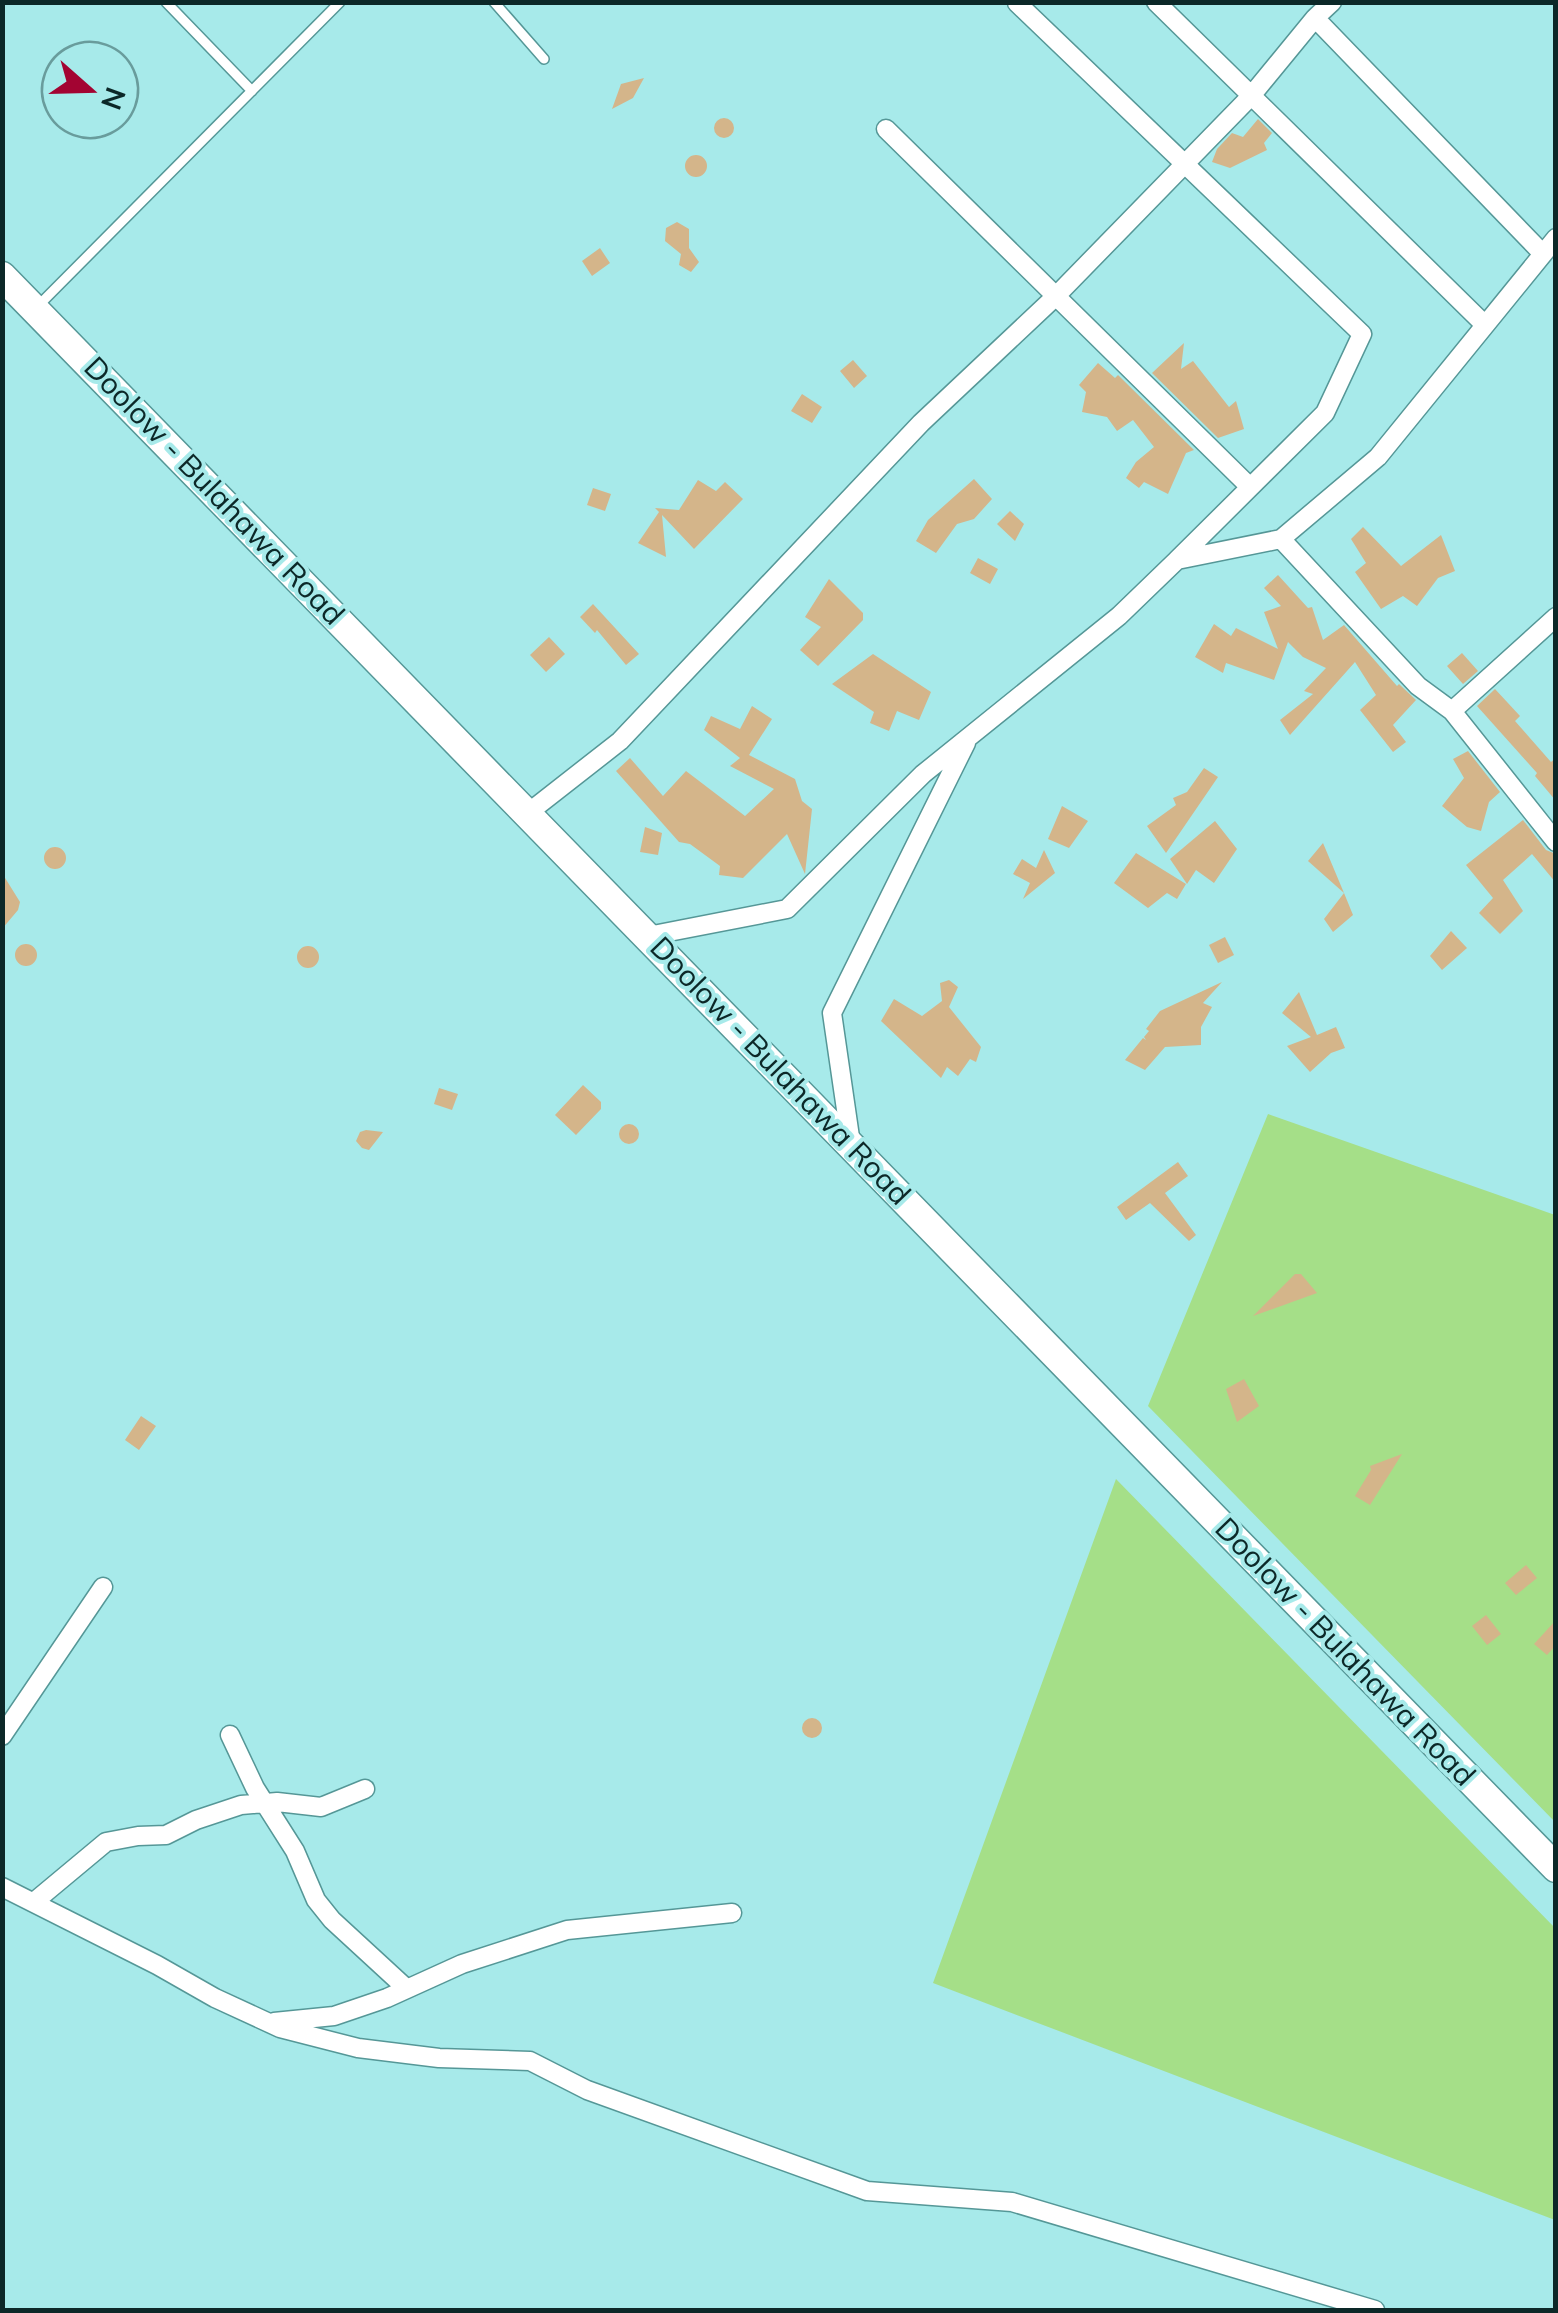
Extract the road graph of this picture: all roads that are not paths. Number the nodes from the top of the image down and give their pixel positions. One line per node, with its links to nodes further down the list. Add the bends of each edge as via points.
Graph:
1 (166, 2): 9 (lane)
2 (340, 2): 9 (lane)
3 (494, 2): 8 (lane)
4 (1156, 2): 10 (street)
5 (1332, 2): 7 (street)
6 (1017, 3): 12 (street)
7 (1315, 18): 10 (street); 14 (street)
8 (544, 59)
9 (252, 91): 17 (lane)
10 (1251, 96): 12 (street); 18 (street)
11 (886, 129): 16 (street)
12 (1185, 164): 16 (street); 19 (street, via 1362,334 1324,413)
13 (1556, 238): 14 (street)
14 (1542, 254): 18 (street)
15 (2, 276): 17 (main road, Doolow - Bulahawa Road)
16 (1056, 296): 19 (street); 25 (street, via 921,423 620,741)
17 (35, 309): 25 (main road, Doolow - Bulahawa Road)
18 (1485, 326): 20 (street, via 1378,457)
19 (1250, 487): 21 (street)
20 (1281, 539): 21 (street); 23 (street, via 1418,686)
21 (1177, 560): 24 (street, via 1119,616)
22 (1556, 617): 23 (street)
23 (1452, 712): 26 (street)
24 (970, 734): 27 (street, via 786,910); 28 (street, via 832,1013)
25 (528, 813): 27 (main road, Doolow - Bulahawa Road)
26 (1556, 842)
27 (648, 936): 28 (main road, Doolow - Bulahawa Road)
28 (852, 1145): 34 (main road, Doolow - Bulahawa Road)
29 (102, 1588): 31 (street)
30 (230, 1735): 33 (street)
31 (2, 1736)
32 (365, 1789): 33 (street, via 321,1807)
33 (265, 1804): 36 (street, via 240,1805 166,1835 106,1842); 38 (street, via 316,1900)
34 (1556, 1868)
35 (2, 1887): 36 (street)
36 (34, 1902): 39 (street)
37 (732, 1913): 38 (street, via 567,1930)
38 (407, 1988): 39 (street, via 334,2016)
39 (267, 2022): 40 (street, via 358,2048 530,2061 587,2090 868,2191 1012,2202)
40 (1375, 2310)

